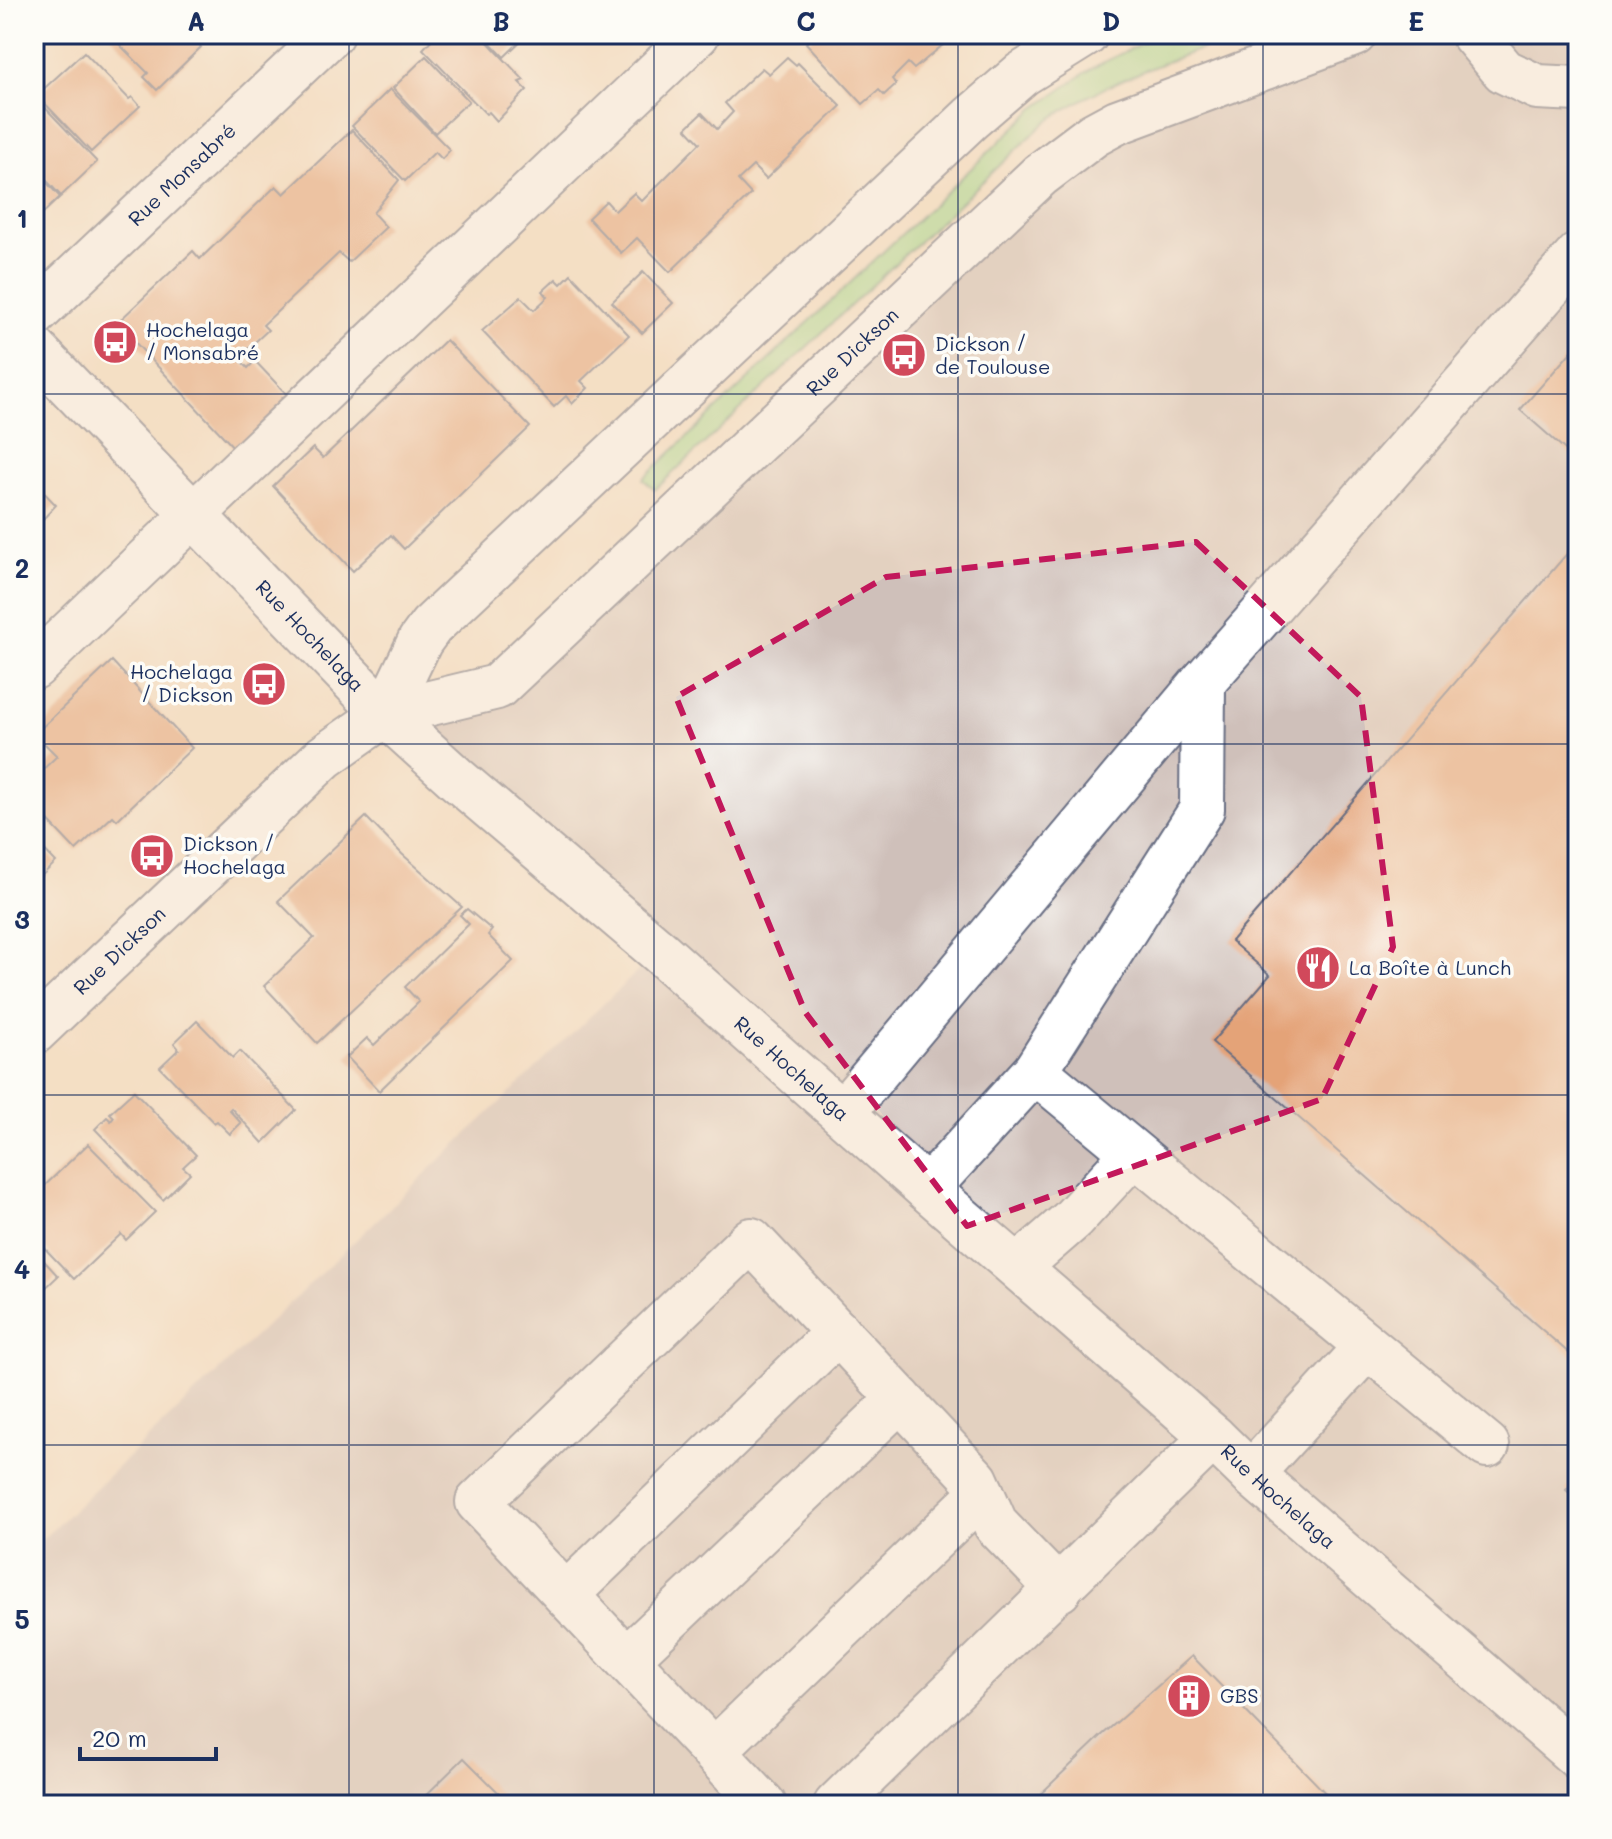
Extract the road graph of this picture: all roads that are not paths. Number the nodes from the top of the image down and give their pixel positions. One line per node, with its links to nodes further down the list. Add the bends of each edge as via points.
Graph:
1 (331, 34): 8 (main road, Rue Monsabré)
2 (697, 34): 10 (main road)
3 (1086, 34): 13 (main road, Rue Dickson, via 1022,74 971,118 431,626)
4 (1354, 34): 13 (main road, Rue Dickson, via 1093,135 1040,175 497,687)
5 (1473, 34): 6 (main road, via 1504,71 1537,87)
6 (1578, 89)
7 (1578, 255): 12 (main road)
8 (34, 315)
9 (34, 349): 10 (main road, Rue Hochelaga)
10 (193, 517): 11 (main road); 13 (main road, Rue Hochelaga)
11 (34, 667)
12 (1203, 682): 15 (main road, via 1202,809); 16 (main road)
13 (385, 714): 14 (main road, Rue Dickson, via 309,770); 16 (main road, Rue Hochelaga)
14 (34, 1032)
15 (1035, 1071): 17 (main road); 18 (main road)
16 (842, 1113): 18 (main road, Rue Hochelaga)
17 (1133, 1154): 19 (main road, via 1072,1220); 21 (main road)
18 (927, 1189): 19 (main road, Rue Hochelaga)
19 (1018, 1267): 23 (main road, Rue Hochelaga)
20 (838, 1332): 22 (main road); 28 (main road); 28 (main road, via 751,1240 478,1502)
21 (1367, 1347): 24 (main road); 25 (main road)
22 (900, 1399): 26 (main road, via 976,1480); 29 (main road)
23 (1213, 1437): 25 (main road, Rue Hochelaga); 27 (main road)
24 (1487, 1445)
25 (1251, 1474): 31 (main road, Rue Hochelaga)
26 (982, 1493): 27 (main road, via 996,1525); 30 (main road)
27 (1059, 1590): 33 (main road)
28 (566, 1595): 29 (main road)
29 (627, 1659): 30 (main road)
30 (714, 1751): 32 (main road)
31 (1578, 1757)
32 (764, 1805)
33 (836, 1805)

